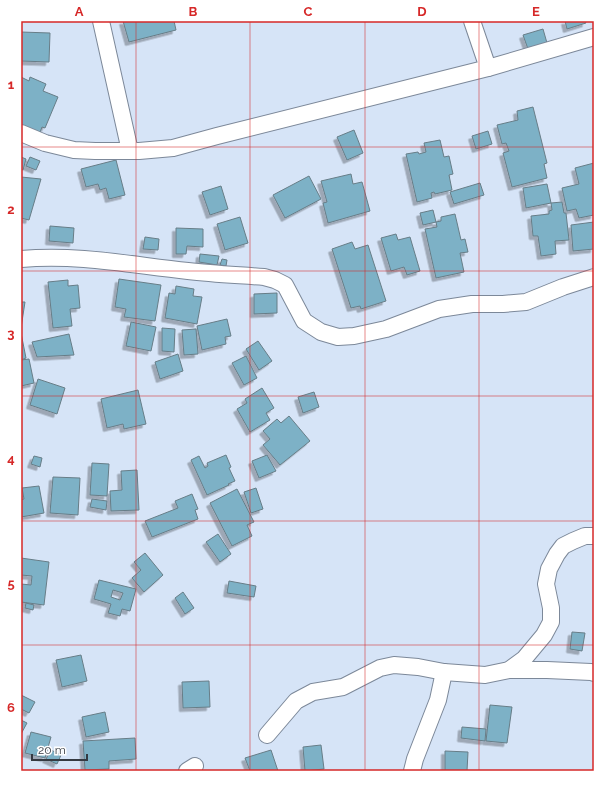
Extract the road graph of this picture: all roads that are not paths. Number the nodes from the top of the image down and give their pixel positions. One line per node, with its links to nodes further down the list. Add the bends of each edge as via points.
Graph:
1 (101, 21): 6 (street)
2 (472, 21): 4 (street)
3 (594, 37): 4 (street)
4 (488, 68): 6 (street, via 173,148)
5 (21, 133): 6 (street, via 45,143 74,150)
6 (130, 151)
7 (21, 259): 8 (street, via 84,258 188,271 264,277 284,285 304,321 320,332 338,337 386,330 439,309 472,304 526,302)
8 (594, 277)
9 (594, 536): 10 (street, via 585,536 573,541 563,546 557,554 548,569 546,584 551,622 544,635 524,659)
10 (509, 670): 11 (street, via 486,674); 12 (street)
11 (444, 672): 13 (street, via 410,666 394,665 380,668 343,687 313,692 296,701); 14 (street, via 438,700)
12 (594, 673)
13 (267, 735)
14 (412, 771)

